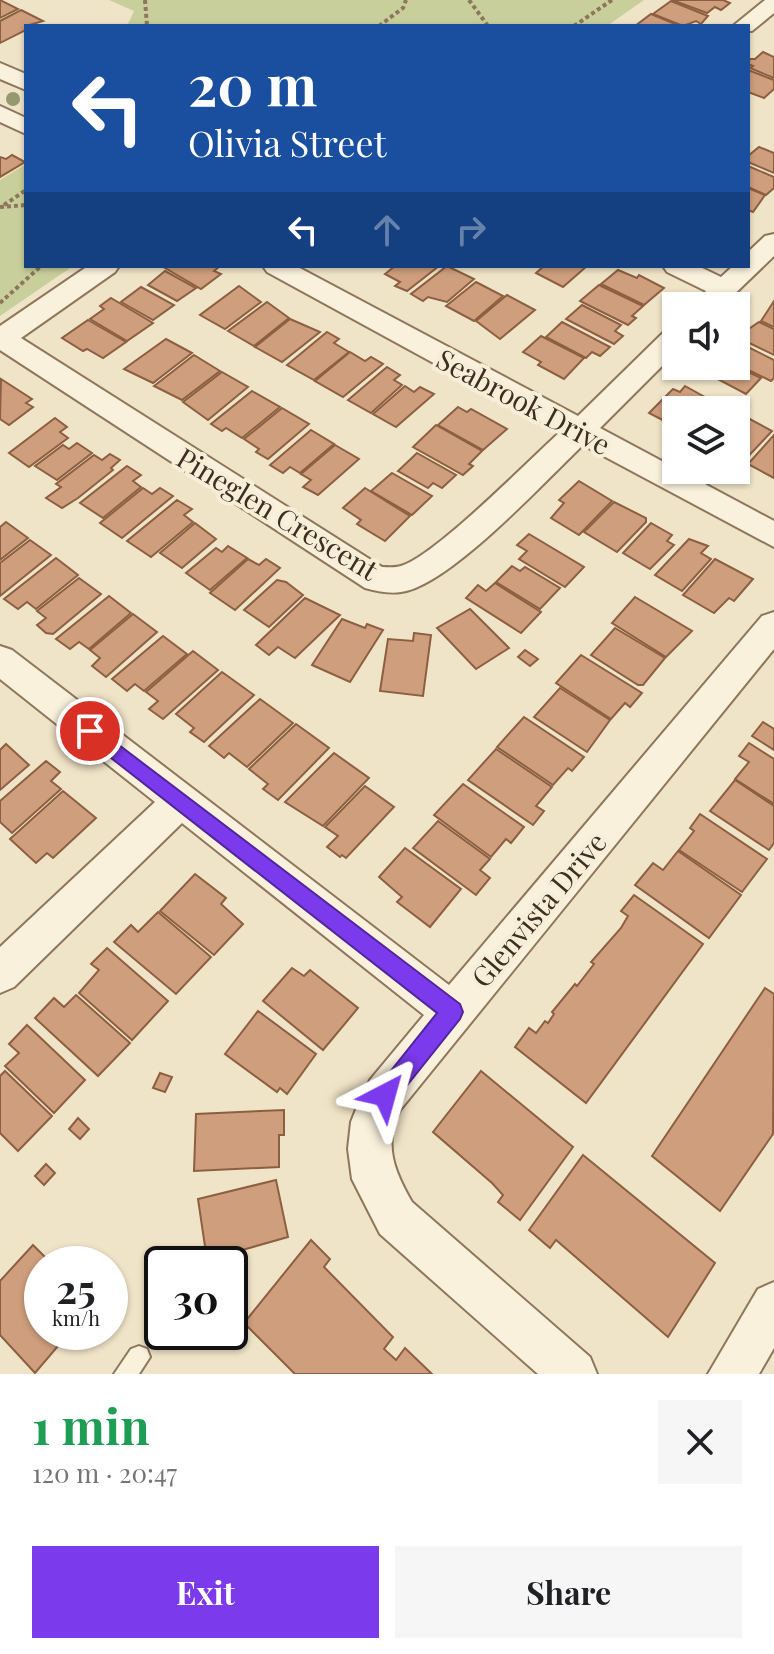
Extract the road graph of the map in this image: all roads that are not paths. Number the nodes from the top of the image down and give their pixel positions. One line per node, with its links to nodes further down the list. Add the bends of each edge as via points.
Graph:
1 (774, 3): 2 (street)
2 (747, 24)
3 (0, 70): 4 (street)
4 (24, 82)
5 (0, 113): 6 (street)
6 (24, 126)
7 (774, 242): 8 (street)
8 (750, 264)
9 (103, 268): 15 (street)
10 (280, 268): 17 (street, Seabrook Drive)
11 (679, 268): 13 (street)
12 (746, 268): 14 (street)
13 (709, 292)
14 (720, 292)
15 (0, 339): 17 (street, Pineglen Crescent, via 376,579 402,580 423,570)
16 (662, 350): 17 (street, Pineglen Crescent)
17 (580, 431): 18 (street, Seabrook Drive)
18 (774, 535)
19 (774, 625): 23 (street, Glenvista Drive)
20 (0, 660): 21 (street)
21 (180, 801): 22 (street); 23 (street)
22 (0, 974)
23 (452, 1012): 25 (street, Glenvista Drive, via 385,1095 372,1122 374,1179 396,1218)
24 (774, 1305): 26 (street)
25 (573, 1374)
26 (732, 1374)

